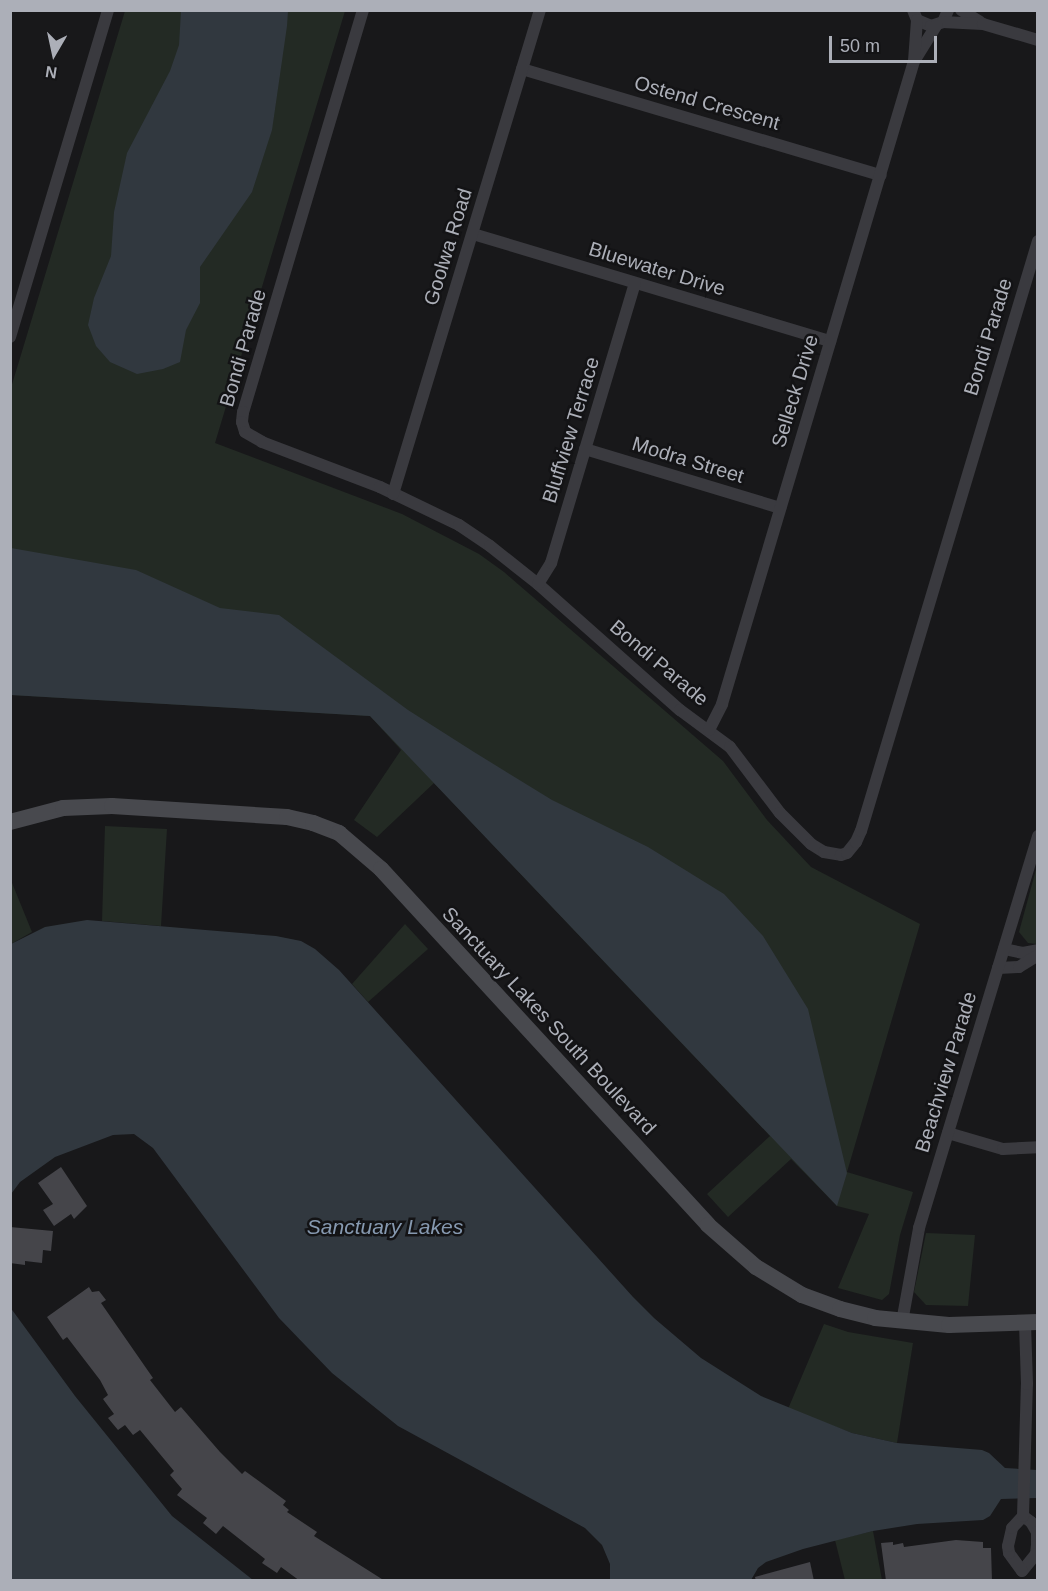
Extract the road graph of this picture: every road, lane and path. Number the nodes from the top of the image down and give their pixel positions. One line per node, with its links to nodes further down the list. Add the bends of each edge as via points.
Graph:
1 (108, 10): 15 (street)
2 (363, 10): 18 (street, Bondi Parade, via 242,422 252,438)
3 (540, 10): 10 (street, Goolwa Road)
4 (960, 10): 7 (street)
5 (913, 14): 6 (street, Selleck Drive, via 926,26); 9 (street, Selleck Drive)
6 (943, 19): 7 (street); 9 (street, Selleck Drive)
7 (983, 24): 8 (street)
8 (1038, 40)
9 (914, 61): 11 (street, Selleck Drive)
10 (522, 69): 11 (street, Ostend Crescent); 12 (street, Goolwa Road)
11 (881, 175): 16 (street, Selleck Drive)
12 (472, 234): 14 (street, Bluewater Drive); 18 (street, Goolwa Road)
13 (1038, 241): 21 (street, Bondi Parade, via 861,831 852,849 841,855 824,852 811,844 780,813 730,747)
14 (634, 283): 16 (street, Bluewater Drive); 17 (street, Bluffview Terrace)
15 (10, 337)
16 (830, 341): 19 (street, Selleck Drive)
17 (585, 449): 19 (street, Modra Street); 20 (street, Bluffview Terrace, via 551,563)
18 (393, 494): 20 (street, Bondi Parade, via 466,530)
19 (780, 508): 21 (street, Selleck Drive, via 722,704)
20 (538, 584): 21 (street, Bondi Parade, via 680,710)
21 (709, 730)
22 (10, 822): 30 (street, Sanctuary Lakes South Boulevard, via 63,808 112,806 287,817 339,833 381,869 708,1225 741,1256 802,1295 856,1314)
23 (1038, 836): 24 (street, Beachview Parade)
24 (1004, 949): 25 (street, via 1023,953); 27 (street, Beachview Parade)
25 (1038, 950)
26 (1038, 955): 27 (street, via 1020,967)
27 (998, 968): 28 (street, Beachview Parade)
28 (948, 1133): 29 (street, via 1003,1149); 30 (street, Beachview Parade, via 914,1249)
29 (1038, 1147)
30 (902, 1322): 31 (street, Sanctuary Lakes South Boulevard)
31 (1031, 1322): 32 (street)
32 (1023, 1516)

